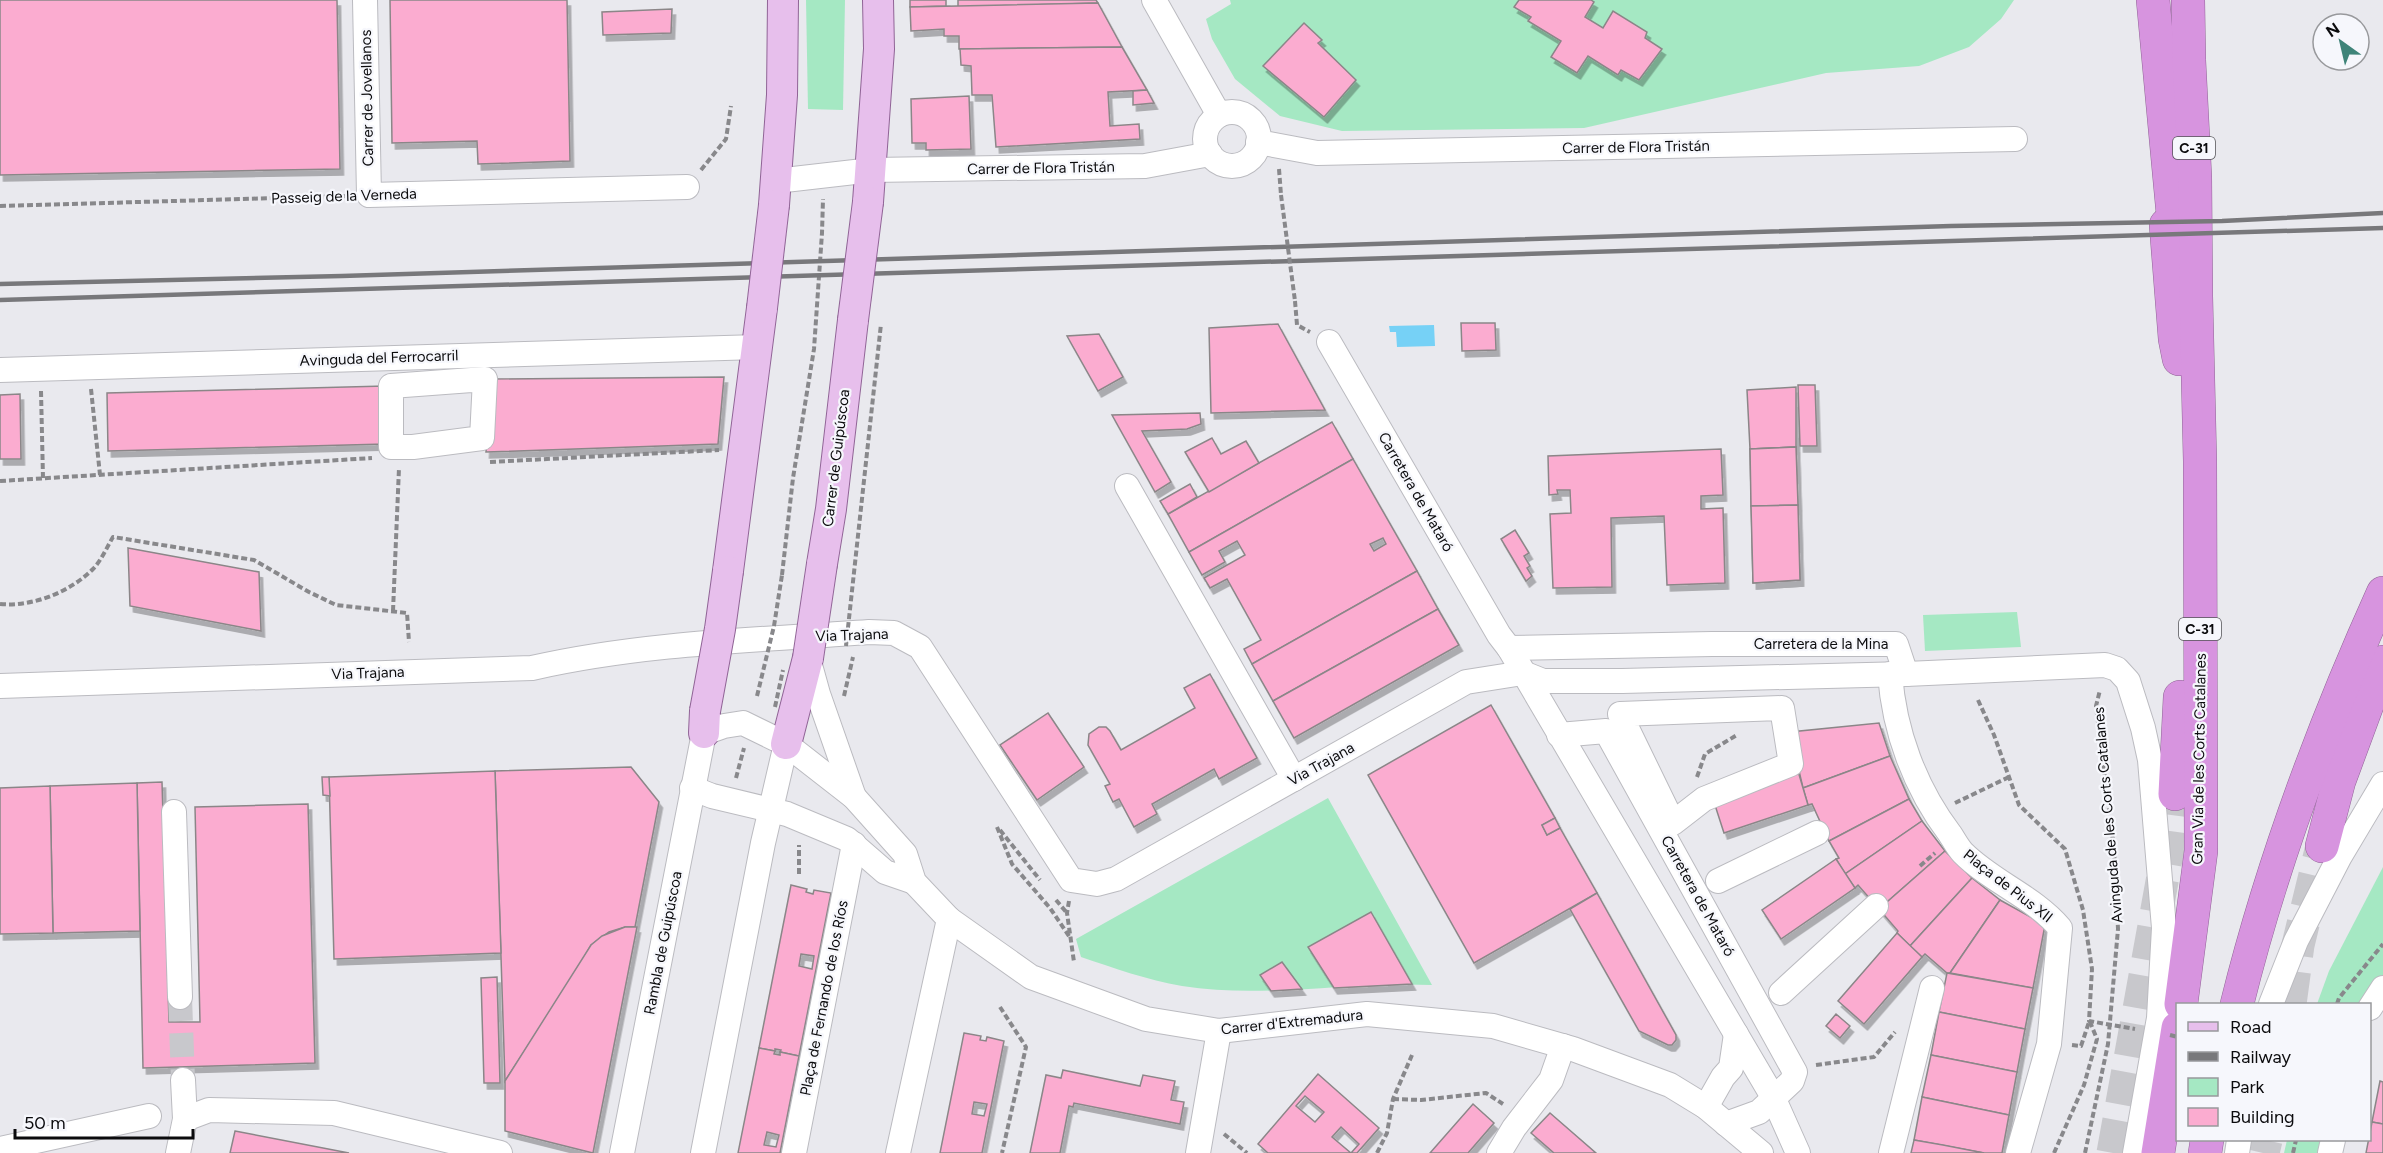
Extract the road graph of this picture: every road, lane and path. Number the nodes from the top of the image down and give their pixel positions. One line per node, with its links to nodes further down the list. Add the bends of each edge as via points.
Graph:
1 (365, 0): 17 (street, Carrer de Jovellanos)
2 (783, 0): 16 (main road)
3 (878, 0): 13 (main road, Carrer de Guipúscoa)
4 (1155, 0): 9 (street)
5 (2139, 0): 24 (highway, via 2163,187 2175,339)
6 (2153, 0): 24 (highway, via 2180,290)
7 (2188, 0): 30 (highway, Gran Via de les Corts Catalanes / C-31)
8 (731, 106): 14 (path, via 726,139)
9 (1219, 115): 11 (street, via 1246,115 1256,127); 12 (street, via 1205,134)
10 (2015, 139): 11 (street, Carrer de Flora Tristán, via 1317,153)
11 (1258, 142): 12 (street, via 1252,156 1240,164 1225,164)
12 (1210, 154): 13 (street, Carrer de Flora Tristán, via 1145,166)
13 (872, 170): 16 (street); 47 (main road, Carrer de Guipúscoa, bridge)
14 (687, 187): 17 (street, Passeig de la Verneda)
15 (823, 190): 51 (path, bridge, via 814,349 774,626)
16 (775, 193): 22 (main road, bridge)
17 (369, 195): 19 (path, Passeig de la Verneda)
18 (1281, 195): 21 (path, bridge, via 1297,326)
19 (0, 206)
20 (882, 315): 40 (path, bridge)
21 (1329, 342): 42 (street, Carretera de Mataró)
22 (758, 346): 23 (street, Avinguda del Ferrocarril); 54 (main road, bridge)
23 (0, 370)
24 (2182, 370): 27 (highway)
25 (91, 383): 32 (path)
26 (42, 398): 33 (path)
27 (2183, 416): 30 (highway); 64 (highway, via 2183,632)
28 (723, 450): 31 (path)
29 (389, 454): 29 (street, via 391,386 485,379 482,438); 32 (path); 38 (path)
30 (2200, 461): 89 (highway, Gran Via de les Corts Catalanes / C-31, via 2200,851)
31 (489, 462)
32 (99, 475): 33 (path)
33 (43, 478): 34 (path)
34 (0, 481)
35 (1127, 486): 60 (street)
36 (2383, 593): 86 (highway, via 2317,750 2270,888)
37 (0, 604): 38 (path, via 36,601 62,592 94,568 113,537 254,560 336,605)
38 (393, 612): 39 (path, via 407,613)
39 (409, 642)
40 (846, 646)
41 (1551, 646): 42 (street, Carretera de la Mina); 46 (street, Carretera de la Mina, via 1896,644); 48 (street)
42 (1509, 648): 45 (street, Carretera de Mataró)
43 (855, 652): 53 (path)
44 (2383, 662): 73 (highway, via 2339,781)
45 (1523, 673): 48 (street, via 1543,681); 56 (street, Carretera de Mataró); 60 (street, Via Trajana, via 1466,682)
46 (1898, 674): 48 (street); 68 (street, Plaça de Pius XII, via 1892,700 1903,745); 132 (street, via 2105,665 2117,669 2128,681 2150,760 2164,928 2159,1018)
47 (809, 677): 58 (main road, Carrer de Guipúscoa); 65 (street, Carrer d'Extremadura)
48 (1570, 681)
49 (0, 686): 60 (street, Via Trajana, via 532,668 575,658 678,646 894,633 920,647 1071,880 1096,884 1116,879)
50 (2100, 690): 95 (path, Avinguda de les Corts Catalanes, via 2096,706 2114,849 2118,929)
51 (756, 696)
52 (1978, 700): 59 (path)
53 (842, 706)
54 (704, 722): 58 (street, Carrer d'Extremadura, via 724,726 750,724); 63 (street, Rambla de Guipúscoa)
55 (1744, 731): 69 (path, via 1705,754)
56 (1559, 735): 100 (street, Carretera de Mataró); 106 (street, Carretera de Mataró, via 1606,731 1795,1072 1792,1081)
57 (745, 744): 62 (path)
58 (786, 744): 65 (street, Carrer d'Extremadura); 66 (street)
59 (2009, 777): 68 (path); 94 (path, via 2019,806 2065,849 2083,910 2092,969)
60 (1294, 779)
61 (2383, 784): 90 (street, via 2302,930)
62 (735, 785)
63 (692, 788): 66 (street, Carrer d'Extremadura); 117 (street, Rambla de Guipúscoa)
64 (2175, 794)
65 (854, 797): 76 (street, Carrer d'Extremadura, via 905,854)
66 (770, 810): 71 (street, Carrer d'Extremadura); 118 (street)
67 (174, 812): 88 (street)
68 (1934, 813): 129 (street, Plaça de Pius XII, via 1963,852 2060,928 2049,1044)
69 (1684, 814): 69 (street, via 1673,823 1620,714 1782,708 1791,764 1704,799)
70 (1816, 833): 75 (street, Carretera de Mataró)
71 (854, 844): 76 (street, Carrer d'Extremadura, via 885,872); 119 (street, Plaça de Fernando de los Ríos)
72 (799, 845): 74 (path)
73 (2322, 846)
74 (799, 874)
75 (1718, 881)
76 (914, 882): 80 (street, Carrer d'Extremadura)
77 (1046, 887): 81 (path, via 997,826 1012,864)
78 (1053, 896): 81 (path, via 1067,913)
79 (1876, 906): 87 (street)
80 (949, 919): 97 (street, Carrer d'Extremadura, via 1031,977 1146,1019); 120 (street)
81 (1071, 939): 83 (path)
82 (2383, 944): 91 (path)
83 (1074, 962)
84 (2383, 987): 92 (street)
85 (1932, 988): 128 (street)
86 (2241, 991)
87 (1780, 993)
88 (180, 997)
89 (2181, 1003)
90 (2272, 1003)
91 (2338, 1003)
92 (2371, 1006)
93 (1000, 1007): 121 (path, via 1026,1047)
94 (2090, 1021): 95 (path); 130 (path, via 2097,1039 2084,1085)
95 (2110, 1025): 96 (path); 131 (path, Avinguda de les Corts Catalanes)
96 (2142, 1030)
97 (1219, 1031): 101 (street, Carrer d'Extremadura, via 1366,1014 1493,1026); 122 (street)
98 (1896, 1031): 103 (path, via 1874,1057)
99 (2174, 1031): 133 (highway)
100 (1736, 1034): 104 (street); 106 (street, Carretera de Mataró)
101 (1563, 1046): 109 (street, Carrer d'Extremadura, via 1670,1085); 125 (street, via 1551,1080)
102 (1412, 1055): 107 (path)
103 (1815, 1065)
104 (1731, 1068): 106 (street); 109 (street)
105 (183, 1080): 111 (street)
106 (1768, 1089): 112 (street, via 1759,1112); 127 (street, Carretera de Mataró)
107 (1393, 1099): 108 (path, via 1486,1093); 124 (path, via 1387,1133)
108 (1505, 1105)
109 (1706, 1107): 112 (street, Carrer d'Extremadura)
110 (148, 1116): 114 (street)
111 (185, 1119): 115 (street); 116 (street, via 209,1110 334,1113)
112 (1726, 1124): 126 (street, Carrer d'Extremadura)
113 (1220, 1131): 123 (path)
114 (0, 1149)
115 (178, 1153)
116 (500, 1153)
117 (622, 1153)
118 (703, 1153)
119 (794, 1153)
120 (898, 1153)
121 (1002, 1153)
122 (1198, 1153)
123 (1247, 1153)
124 (1377, 1153)
125 (1499, 1153)
126 (1761, 1153)
127 (1798, 1153)
128 (1891, 1153)
129 (2018, 1153)
130 (2054, 1153)
131 (2085, 1153)
132 (2135, 1153)
133 (2158, 1153)

